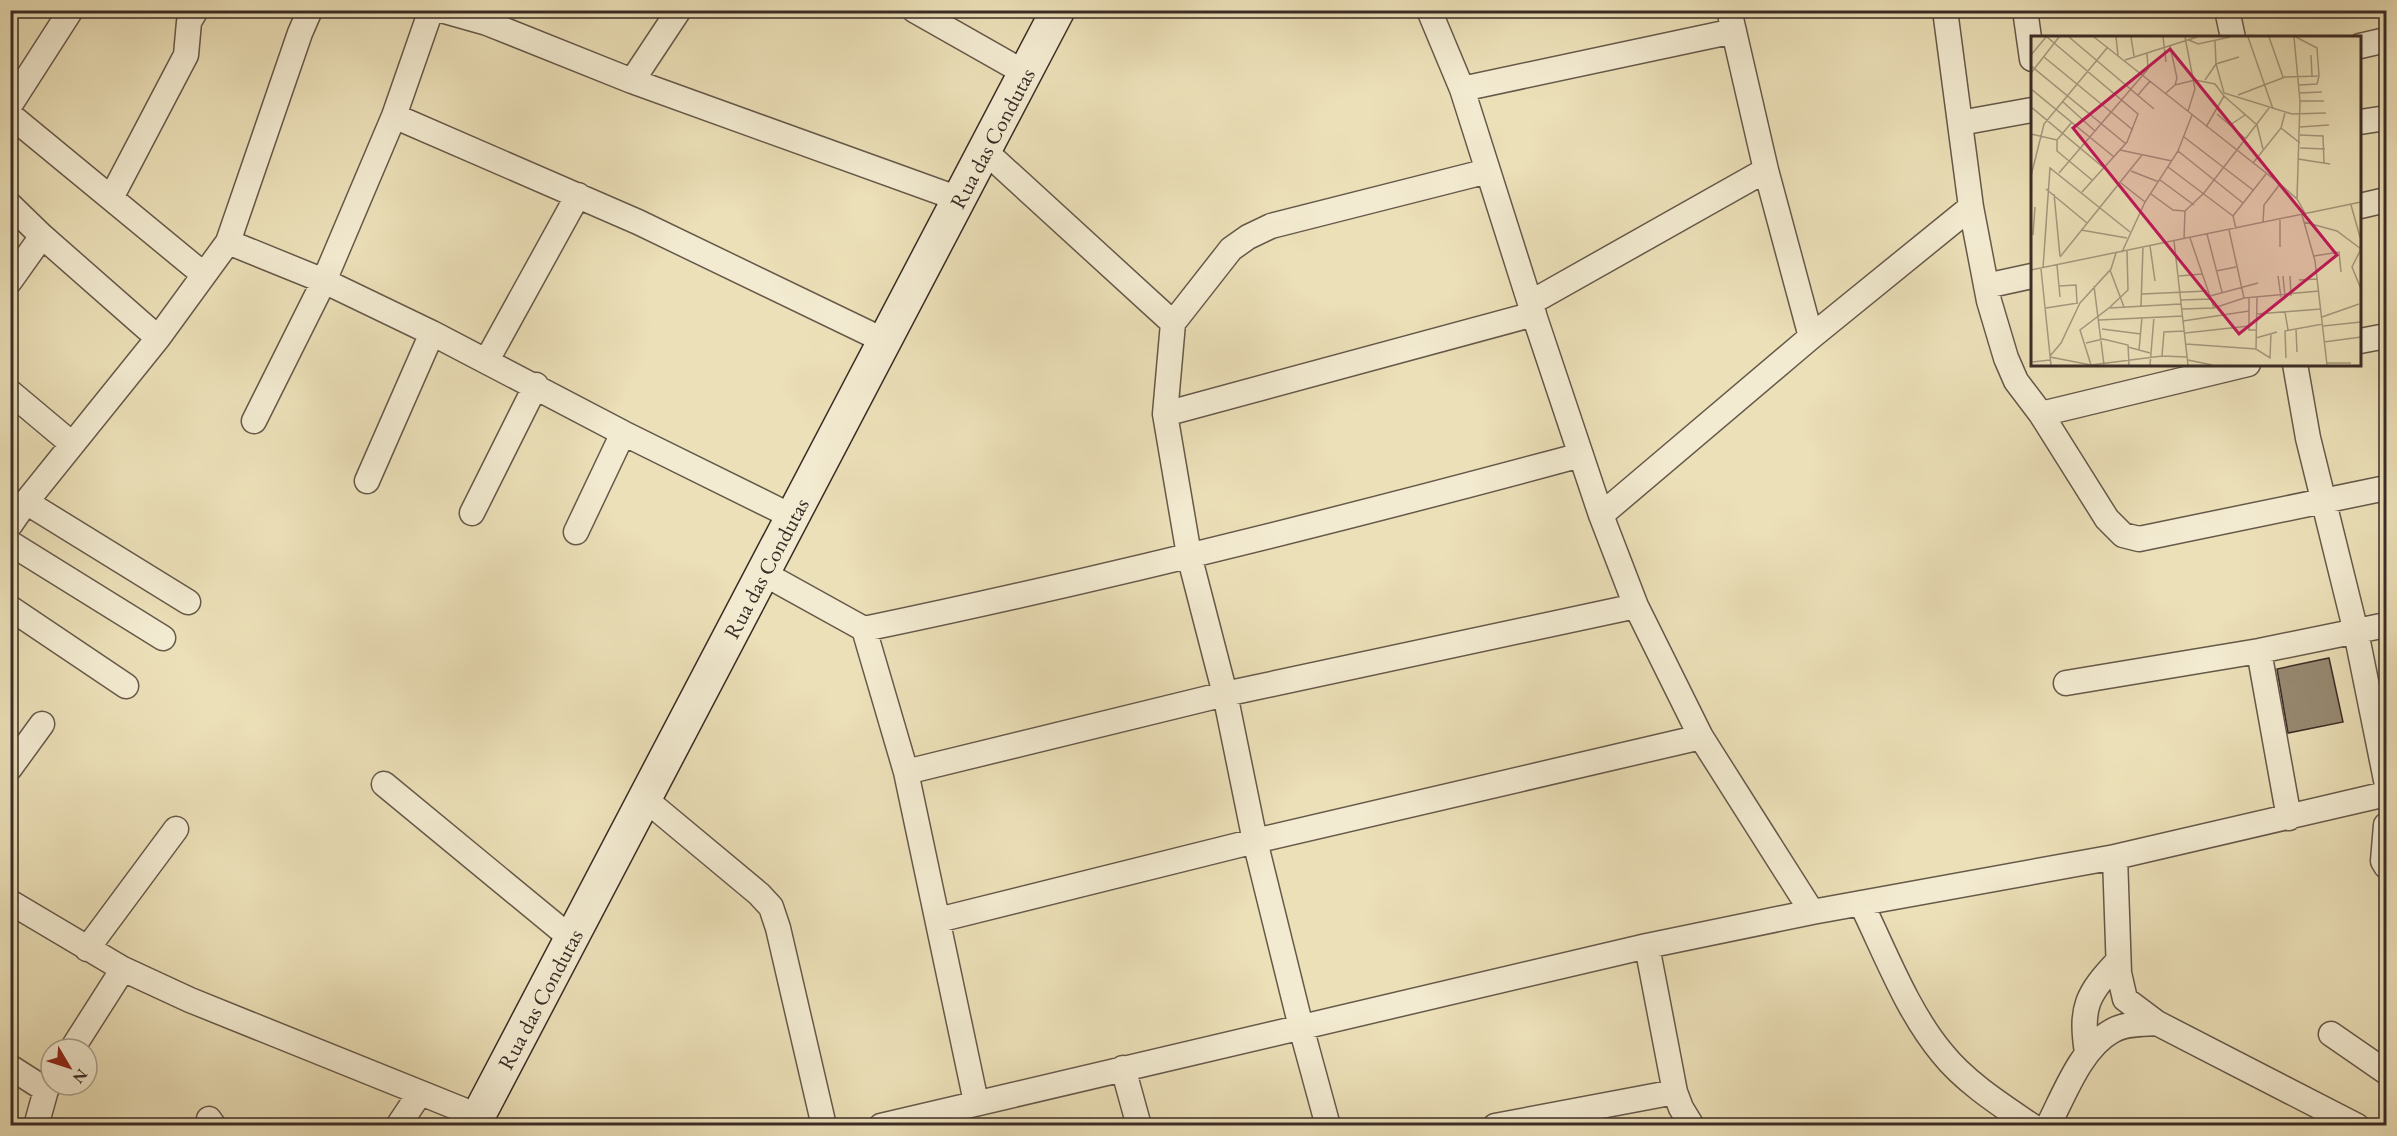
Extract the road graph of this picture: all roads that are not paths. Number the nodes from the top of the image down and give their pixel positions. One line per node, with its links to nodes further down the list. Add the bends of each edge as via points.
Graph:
1 (71, 10): 22 (street)
2 (196, 10): 33 (street, via 189,22 186,55)
3 (310, 10): 40 (street)
4 (431, 10): 25 (street)
5 (441, 10): 13 (street)
6 (680, 10): 20 (street)
7 (914, 10): 19 (street)
8 (1058, 10): 19 (street, Rua das Condutas)
9 (1429, 10): 21 (street)
10 (1946, 10): 28 (street)
11 (2025, 10): 18 (street)
12 (2228, 10): 15 (street)
13 (492, 17): 20 (street)
14 (1731, 21): 21 (street); 30 (street)
15 (2233, 36)
16 (2386, 40): 17 (street)
17 (2361, 46)
18 (2031, 52)
19 (1025, 73): 29 (street, Rua das Condutas)
20 (632, 81): 34 (street)
21 (1462, 89): 31 (street)
22 (10, 105)
23 (2031, 110): 28 (street)
24 (10, 115): 33 (street)
25 (394, 116): 32 (street); 44 (street)
26 (2386, 118): 27 (street)
27 (2361, 122)
28 (1960, 123): 38 (street)
29 (985, 151): 34 (street, Rua das Condutas); 47 (street)
30 (1766, 170): 46 (street); 50 (street)
31 (1488, 171): 46 (street); 47 (street, via 1271,226 1248,237 1231,249)
32 (578, 195): 52 (street); 54 (street)
33 (111, 198): 41 (street)
34 (959, 199): 52 (street, Rua das Condutas)
35 (2386, 200): 37 (street)
36 (10, 205): 39 (street)
37 (2361, 206)
38 (1971, 207): 45 (street); 50 (street)
39 (42, 236): 43 (street); 51 (street)
40 (228, 242): 41 (street); 44 (street)
41 (203, 274): 51 (street)
42 (2031, 276): 45 (street)
43 (10, 281)
44 (324, 281): 48 (street); 61 (street)
45 (1986, 286): 60 (street, via 2006,358 2016,381)
46 (1532, 309): 59 (street); 64 (street)
47 (1173, 323): 59 (street)
48 (432, 333): 54 (street); 65 (street)
49 (2386, 336): 53 (street)
50 (1811, 337): 70 (street)
51 (158, 338): 63 (street)
52 (885, 341): 71 (street, Rua das Condutas)
53 (2361, 341)
54 (487, 360): 57 (street)
55 (2240, 366): 60 (street)
56 (2295, 366): 67 (street)
57 (536, 386): 62 (street); 69 (street)
58 (10, 392): 63 (street)
59 (1165, 414): 75 (street)
60 (2041, 414): 67 (street, via 2107,519 2123,535 2139,539)
61 (255, 421)
62 (623, 433): 71 (street); 73 (street)
63 (72, 444): 68 (street)
64 (1581, 455): 70 (street); 75 (street)
65 (367, 482)
66 (2386, 488): 67 (street)
67 (2323, 501): 82 (street)
68 (26, 502): 72 (street); 77 (street)
69 (472, 513)
70 (1601, 515): 78 (street)
71 (793, 517): 76 (street, Rua das Condutas)
72 (10, 525)
73 (576, 532)
74 (10, 543): 83 (street)
75 (1189, 555): 81 (street); 87 (street)
76 (763, 573): 81 (street); 95 (street, Rua das Condutas)
77 (188, 602)
78 (1636, 606): 87 (street); 89 (street)
79 (10, 608): 86 (street)
80 (2386, 625): 82 (street)
81 (864, 629): 91 (street)
82 (2356, 632): 84 (street); 92 (street)
83 (163, 638)
84 (2259, 651): 85 (street); 96 (street)
85 (2066, 683)
86 (126, 686)
87 (1225, 694): 91 (street); 99 (street)
88 (42, 724): 90 (street)
89 (1701, 737): 99 (street); 104 (street)
90 (10, 768)
91 (906, 772): 105 (street)
92 (2386, 780)
93 (384, 784): 106 (street)
94 (2386, 794): 96 (street)
95 (645, 799): 106 (street, Rua das Condutas); 128 (street, via 771,907)
96 (2289, 818): 100 (street)
97 (2386, 825): 101 (street)
98 (176, 829): 108 (street)
99 (1255, 841): 105 (street); 112 (street)
100 (2115, 857): 103 (street); 109 (street)
101 (2386, 866)
102 (10, 902): 108 (street)
103 (1861, 903): 104 (street); 134 (street, via 1920,1021 1943,1054 1972,1082)
104 (1812, 912): 107 (street)
105 (938, 920): 123 (street)
106 (572, 939): 124 (street, Rua das Condutas)
107 (1647, 946): 112 (street); 120 (street)
108 (87, 949): 110 (street)
109 (2118, 961): 111 (street, via 2125,999); 115 (street, via 2089,997 2083,1030)
110 (123, 969): 114 (street); 121 (street)
111 (2157, 1023): 115 (street, via 2114,1030); 136 (street)
112 (1301, 1027): 117 (street); 131 (street)
113 (2331, 1034): 118 (street)
114 (80, 1037)
115 (2087, 1053): 135 (street)
116 (10, 1067): 119 (street)
117 (1123, 1068): 123 (street); 130 (street)
118 (2386, 1072)
119 (39, 1081)
120 (1675, 1092): 125 (street); 133 (street)
121 (420, 1093): 124 (street); 127 (street)
122 (45, 1097): 126 (street)
123 (976, 1102): 129 (street)
124 (476, 1121)
125 (1525, 1123): 132 (street)
126 (36, 1125)
127 (398, 1125)
128 (824, 1125)
129 (881, 1125)
130 (1139, 1125)
131 (1328, 1125)
132 (1495, 1125)
133 (1692, 1125)
134 (2032, 1125)
135 (2048, 1125)
136 (2358, 1125)

